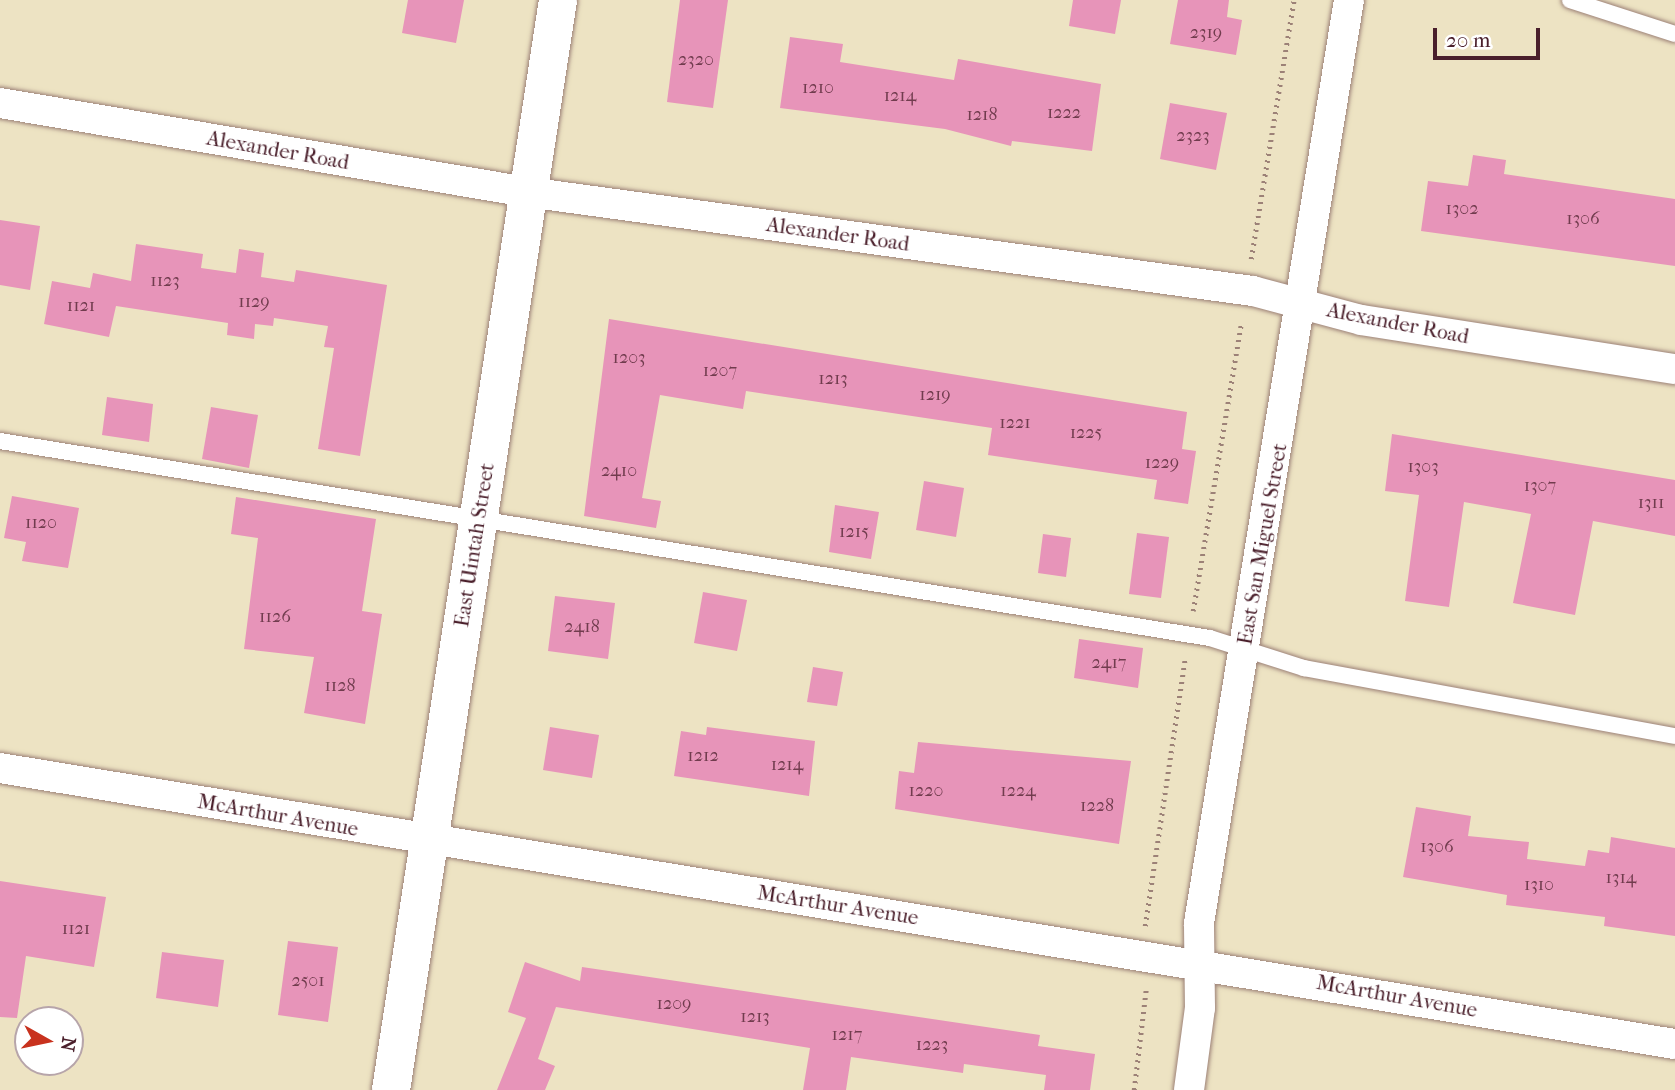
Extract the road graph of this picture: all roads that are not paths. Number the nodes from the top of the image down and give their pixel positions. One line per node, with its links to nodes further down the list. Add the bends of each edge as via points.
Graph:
1 (558, 0): 6 (main road, East Uintah Street)
2 (1349, 0): 7 (street, East San Miguel Street)
3 (1570, 0): 4 (lane)
4 (1675, 34)
5 (0, 103): 6 (street, Alexander Road)
6 (527, 192): 7 (street, Alexander Road, via 1246,290); 10 (main road, East Uintah Street)
7 (1303, 303): 8 (street, Alexander Road, via 1361,320); 11 (street, East San Miguel Street)
8 (1675, 369)
9 (0, 441): 10 (lane)
10 (478, 519): 11 (lane, via 1189,635); 14 (main road, East Uintah Street)
11 (1244, 649): 12 (lane, via 1304,668); 15 (street, East San Miguel Street, via 1199,923)
12 (1675, 736)
13 (0, 768): 14 (street, McArthur Avenue)
14 (429, 840): 15 (street, McArthur Avenue); 17 (main road, East Uintah Street)
15 (1200, 962): 16 (street, McArthur Avenue); 18 (street, East San Miguel Street)
16 (1675, 1044)
17 (391, 1090)
18 (1189, 1090)

